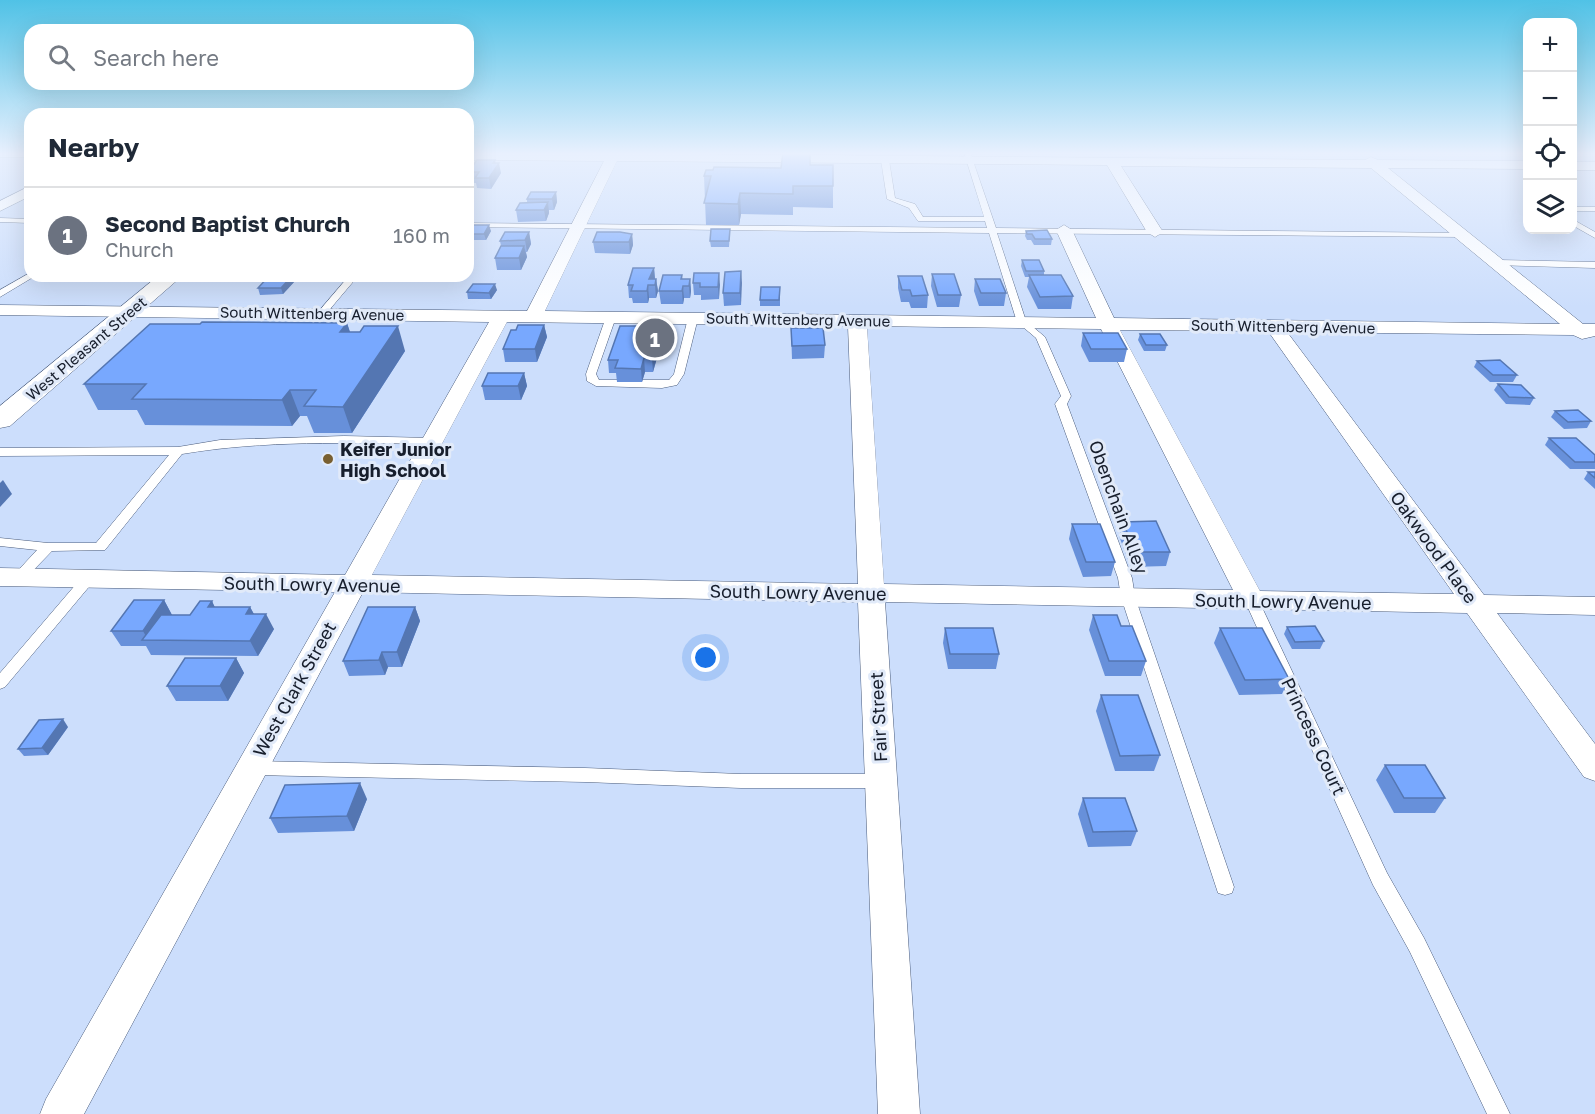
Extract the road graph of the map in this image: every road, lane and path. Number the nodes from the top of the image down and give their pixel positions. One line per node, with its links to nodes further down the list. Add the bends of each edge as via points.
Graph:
1 (590, 204): 13 (street)
2 (907, 204): 12 (lane, via 921,219)
3 (984, 204): 12 (lane, Obenchain Alley)
4 (1138, 204): 15 (street)
5 (1424, 204): 16 (street)
6 (1577, 209): 7 (lane)
7 (1595, 209)
8 (0, 220): 9 (lane)
9 (24, 220)
10 (1577, 224): 17 (lane)
11 (474, 225): 13 (lane)
12 (991, 225): 13 (lane); 14 (lane); 32 (lane, Obenchain Alley)
13 (579, 226): 28 (street)
14 (1064, 231): 15 (lane); 33 (street, Princess Court)
15 (1155, 232): 16 (lane)
16 (1462, 235): 18 (street)
17 (1595, 236)
18 (1497, 263): 19 (lane); 35 (street)
19 (1595, 265)
20 (24, 280): 23 (lane)
21 (164, 282): 25 (street, West Pleasant Street)
22 (349, 282): 26 (lane)
23 (0, 294)
24 (0, 310): 25 (street, South Wittenberg Avenue)
25 (130, 311): 26 (street, South Wittenberg Avenue); 37 (street, West Pleasant Street)
26 (322, 313): 27 (street, South Wittenberg Avenue)
27 (501, 315): 28 (street, South Wittenberg Avenue); 38 (street, West Clark Street)
28 (534, 316): 29 (street, South Wittenberg Avenue)
29 (611, 317): 30 (street, South Wittenberg Avenue); 30 (lane, via 591,374 596,384 673,383 679,374)
30 (693, 318): 31 (street, South Wittenberg Avenue)
31 (857, 320): 32 (street, South Wittenberg Avenue); 46 (street, Fair Street)
32 (1022, 322): 33 (street, South Wittenberg Avenue); 47 (lane, Obenchain Alley, via 1040,337 1060,379 1066,396 1060,404 1114,546)
33 (1107, 324): 34 (street, South Wittenberg Avenue); 48 (street, Princess Court)
34 (1273, 326): 35 (street, South Wittenberg Avenue); 49 (street, Oakwood Place)
35 (1587, 330): 36 (street)
36 (1595, 343)
37 (0, 420)
38 (432, 441): 39 (lane, via 345,439 219,444); 45 (street, West Clark Street)
39 (178, 451): 40 (lane); 42 (lane, via 100,547)
40 (0, 452)
41 (0, 542): 42 (lane)
42 (48, 547): 43 (lane)
43 (9, 578): 44 (street, South Lowry Avenue)
44 (88, 579): 45 (street, South Lowry Avenue); 51 (lane)
45 (352, 584): 46 (street, South Lowry Avenue); 52 (street, West Clark Street)
46 (872, 593): 47 (street, South Lowry Avenue); 54 (street, Fair Street)
47 (1128, 597): 48 (street, South Lowry Avenue); 55 (lane, Obenchain Alley)
48 (1252, 601): 49 (street, South Lowry Avenue); 58 (lane, Princess Court, via 1380,879 1417,945)
49 (1475, 604): 50 (street, South Lowry Avenue); 53 (street, Oakwood Place)
50 (1595, 606)
51 (0, 683)
52 (251, 768): 54 (lane); 56 (street, West Clark Street)
53 (1595, 768)
54 (881, 781): 57 (street, Fair Street)
55 (1226, 887)
56 (61, 1114)
57 (899, 1114)
58 (1499, 1114)

